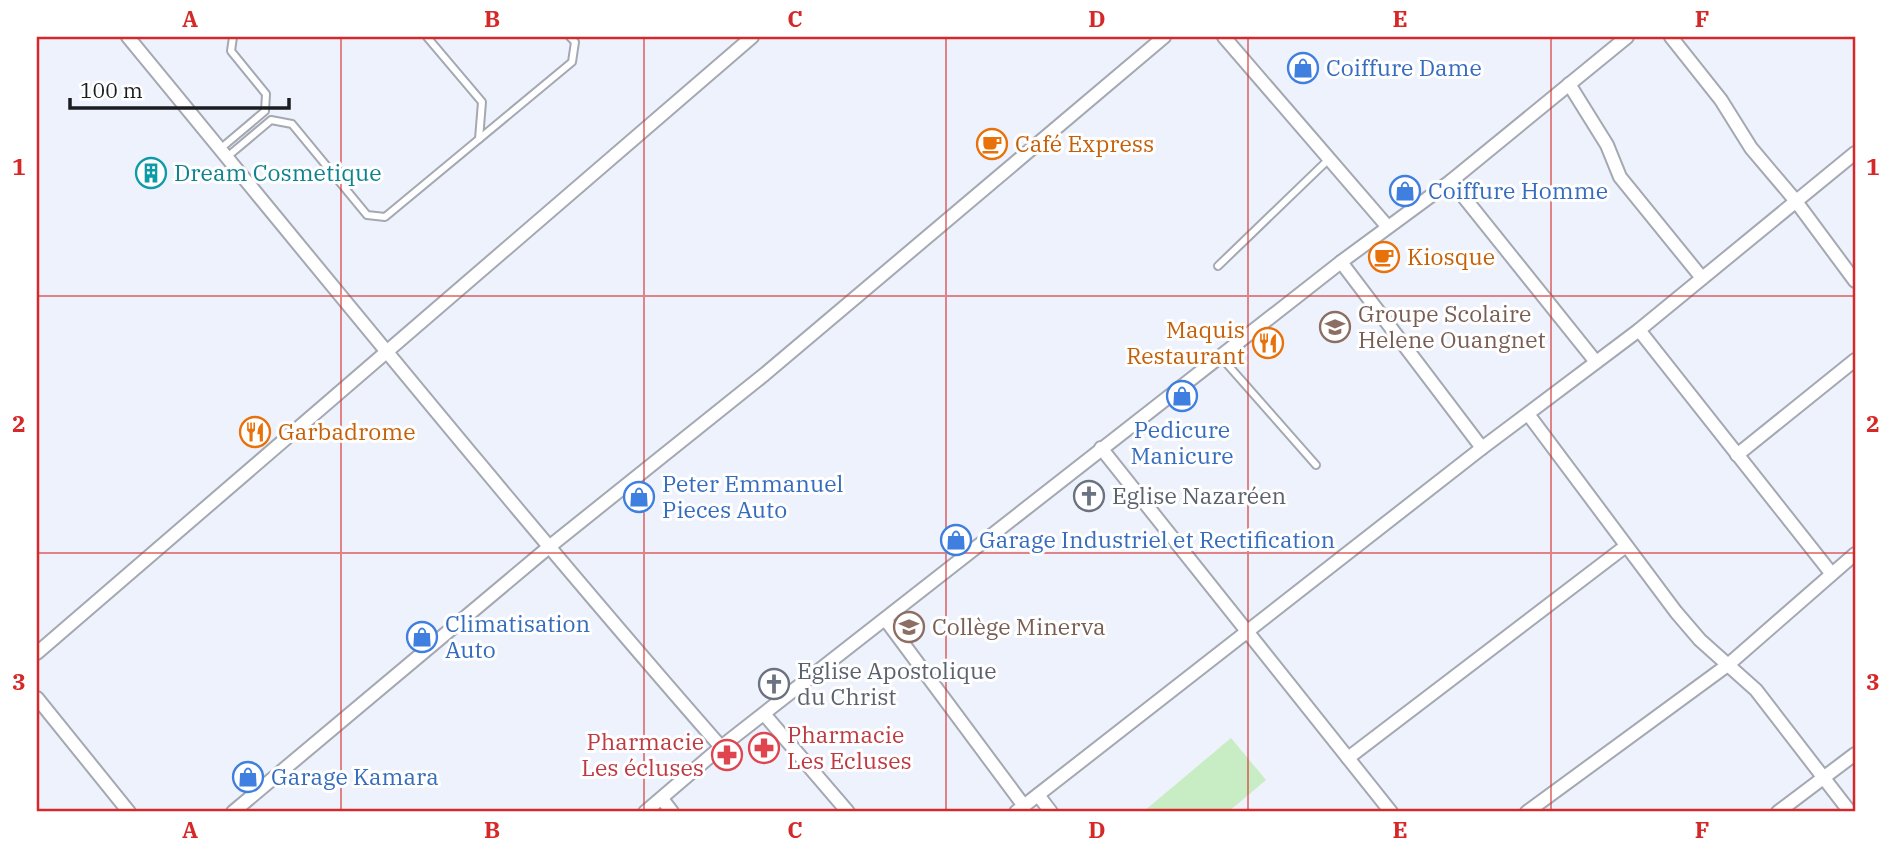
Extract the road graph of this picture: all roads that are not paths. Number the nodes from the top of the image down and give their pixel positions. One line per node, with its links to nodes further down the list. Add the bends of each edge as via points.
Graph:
1 (128, 37): 12 (street)
2 (233, 37): 12 (lane, via 231,51 266,94 265,111)
3 (427, 37): 11 (lane, via 482,102)
4 (570, 37): 11 (lane, via 575,42 572,62)
5 (752, 37): 23 (street)
6 (1164, 37): 33 (street, via 765,374)
7 (1224, 37): 14 (street)
8 (1628, 37): 10 (street)
9 (1671, 37): 16 (street, via 1721,100 1751,148)
10 (1569, 84): 15 (street); 20 (street, via 1607,145 1620,177)
11 (479, 139): 12 (lane, via 385,217 367,215 292,124 271,120)
12 (224, 153): 23 (street)
13 (1855, 153): 16 (street)
14 (1329, 159): 17 (street); 19 (lane)
15 (1451, 181): 17 (street); 26 (street)
16 (1795, 200): 20 (street); 21 (street)
17 (1387, 226): 18 (street)
18 (1341, 262): 24 (street); 29 (street)
19 (1219, 266)
20 (1702, 278): 22 (street)
21 (1855, 281)
22 (1639, 330): 26 (street); 30 (street)
23 (385, 352): 33 (street); 38 (street)
24 (1220, 356): 28 (street); 31 (lane)
25 (1855, 360): 30 (street)
26 (1597, 362): 27 (street)
27 (1528, 414): 29 (street); 32 (street)
28 (1101, 448): 36 (street); 37 (street)
29 (1482, 448): 37 (street)
30 (1737, 455): 35 (street)
31 (1316, 465)
32 (1626, 546): 39 (street, via 1700,640); 44 (street)
33 (549, 547): 42 (street); 50 (street)
34 (1855, 554): 35 (street)
35 (1831, 573): 39 (street)
36 (885, 619): 41 (street); 48 (street)
37 (1249, 631): 44 (street); 46 (street)
38 (37, 653)
39 (1729, 664): 45 (street); 56 (street)
40 (37, 698): 49 (street)
41 (765, 714): 42 (street); 53 (street)
42 (721, 747): 47 (street)
43 (1855, 754): 45 (street)
44 (1348, 758): 55 (street)
45 (1824, 776): 57 (street); 58 (street)
46 (1038, 795): 48 (street); 54 (street)
47 (662, 799): 51 (street); 52 (street)
48 (1020, 809)
49 (129, 812)
50 (233, 812)
51 (645, 812)
52 (672, 812)
53 (848, 812)
54 (1051, 812)
55 (1391, 812)
56 (1527, 812)
57 (1778, 812)
58 (1850, 812)

